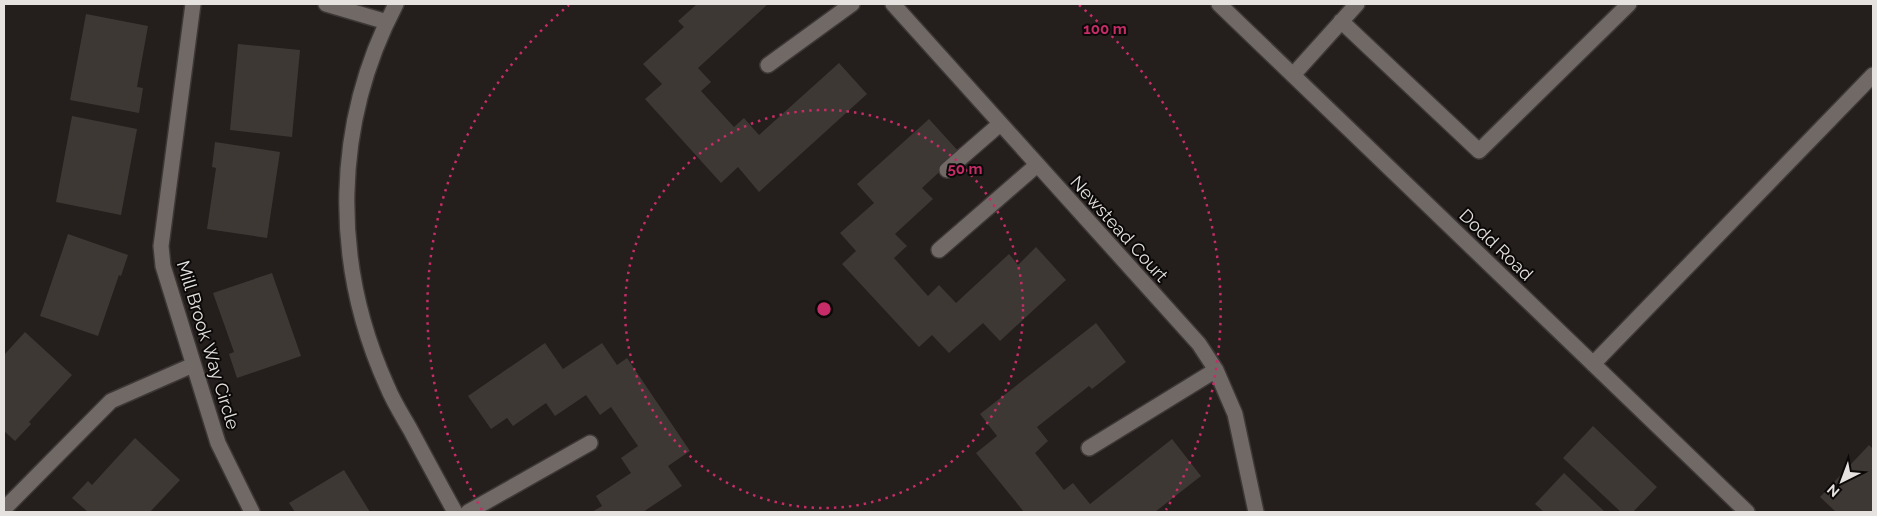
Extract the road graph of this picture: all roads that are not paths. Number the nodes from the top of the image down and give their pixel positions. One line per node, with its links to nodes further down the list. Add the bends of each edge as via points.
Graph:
1 (193, 4): 18 (street, Mill Brook Way Circle, via 161,246 163,266)
2 (326, 4): 10 (street)
3 (396, 4): 10 (street)
4 (852, 4): 11 (street)
5 (893, 4): 14 (street, Newstead Court)
6 (1219, 4): 13 (street, Dodd Road)
7 (1358, 4): 9 (street)
8 (1628, 4): 9 (street, via 1479,151)
9 (1341, 21): 13 (street)
10 (387, 22): 25 (street, via 357,107 348,164 346,221 350,260 361,316 387,388)
11 (768, 65)
12 (1873, 75): 19 (street)
13 (1293, 76): 19 (street, Dodd Road)
14 (1000, 124): 15 (street, Newstead Court); 16 (street)
15 (1037, 165): 17 (street); 20 (street, Newstead Court, via 1198,344)
16 (947, 170)
17 (939, 250)
18 (193, 364): 23 (street, via 111,400); 24 (street, Mill Brook Way Circle, via 218,443)
19 (1593, 364): 28 (street, Dodd Road)
20 (1216, 370): 22 (street); 27 (street, Newstead Court, via 1235,414)
21 (590, 443): 26 (street)
22 (1089, 448)
23 (4, 509)
24 (252, 512)
25 (455, 512)
26 (468, 512)
27 (1256, 512)
28 (1747, 512)

